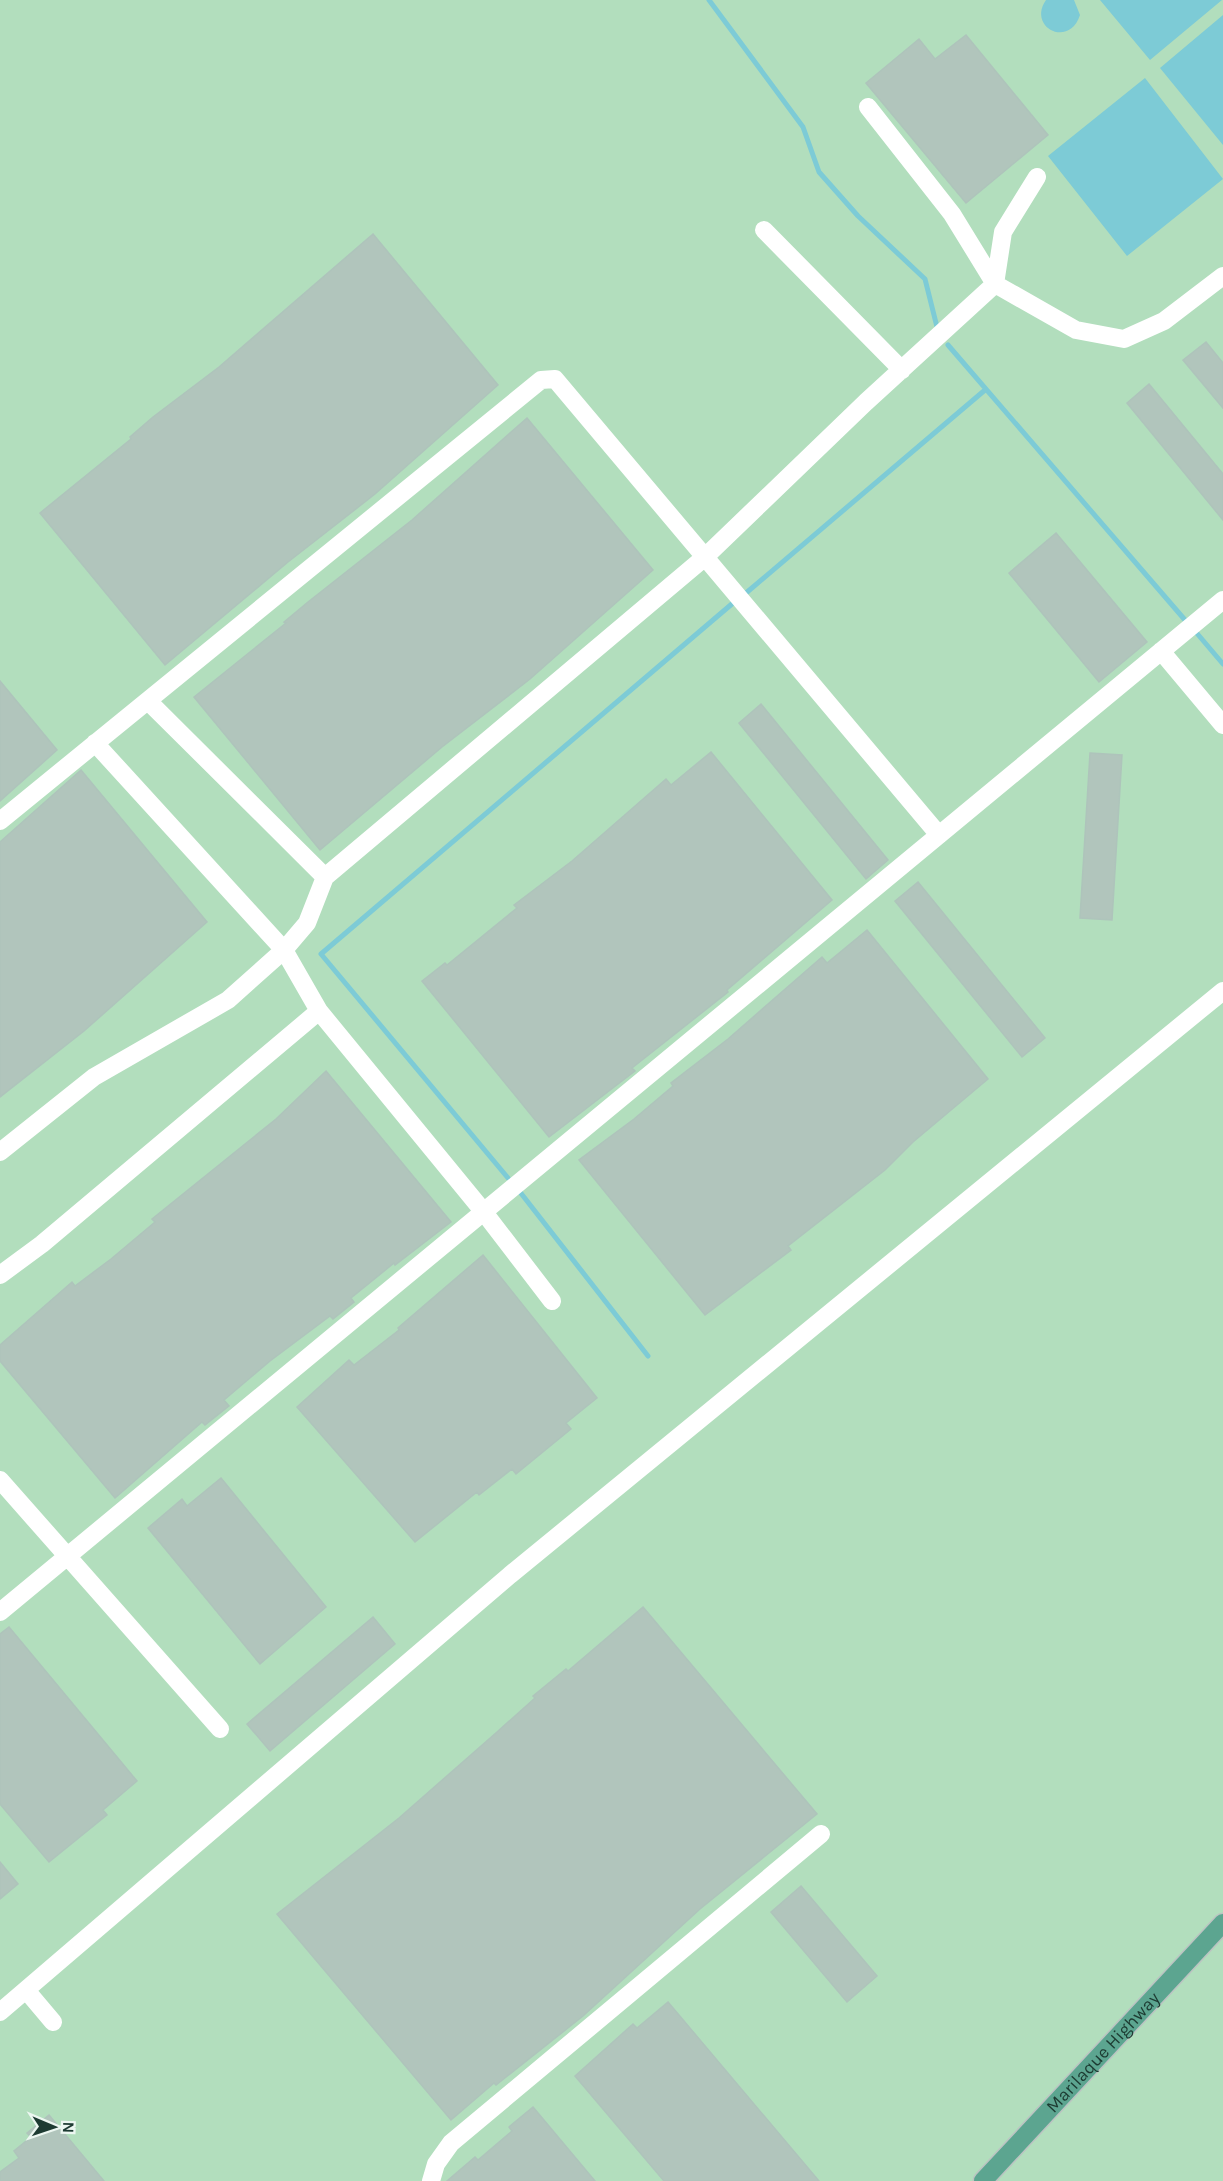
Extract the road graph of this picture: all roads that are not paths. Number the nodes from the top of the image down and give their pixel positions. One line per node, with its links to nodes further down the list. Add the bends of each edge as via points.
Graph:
1 (868, 107): 5 (lane, via 952,214)
2 (1037, 177): 5 (lane, via 1003,232)
3 (764, 230): 6 (lane)
4 (1223, 276): 5 (lane, via 1164,321 1124,339 1076,330)
5 (996, 284): 6 (lane)
6 (902, 370): 7 (lane)
7 (705, 557): 10 (lane, via 555,379 541,380); 14 (lane); 15 (lane)
8 (1223, 600): 9 (lane)
9 (1161, 651): 11 (lane); 14 (lane)
10 (148, 701): 12 (lane); 15 (lane)
11 (1223, 725)
12 (95, 743): 13 (lane); 16 (lane)
13 (0, 821)
14 (939, 835): 20 (lane)
15 (325, 877): 16 (lane, via 307,923)
16 (284, 950): 18 (lane); 19 (lane, via 228,1000 94,1077)
17 (1223, 991): 29 (lane, via 510,1575)
18 (319, 1011): 20 (lane); 21 (lane)
19 (0, 1152)
20 (483, 1211): 22 (lane); 24 (lane)
21 (0, 1275)
22 (552, 1301)
23 (0, 1480): 24 (lane)
24 (69, 1555): 25 (lane); 26 (lane)
25 (0, 1612)
26 (220, 1729)
27 (821, 1834): 32 (lane, via 451,2143 436,2164)
28 (1223, 1923): 33 (main road, Marilaque Highway)
29 (26, 1990): 30 (lane); 31 (lane)
30 (0, 2012)
31 (53, 2022)
32 (431, 2181)
33 (983, 2181)

